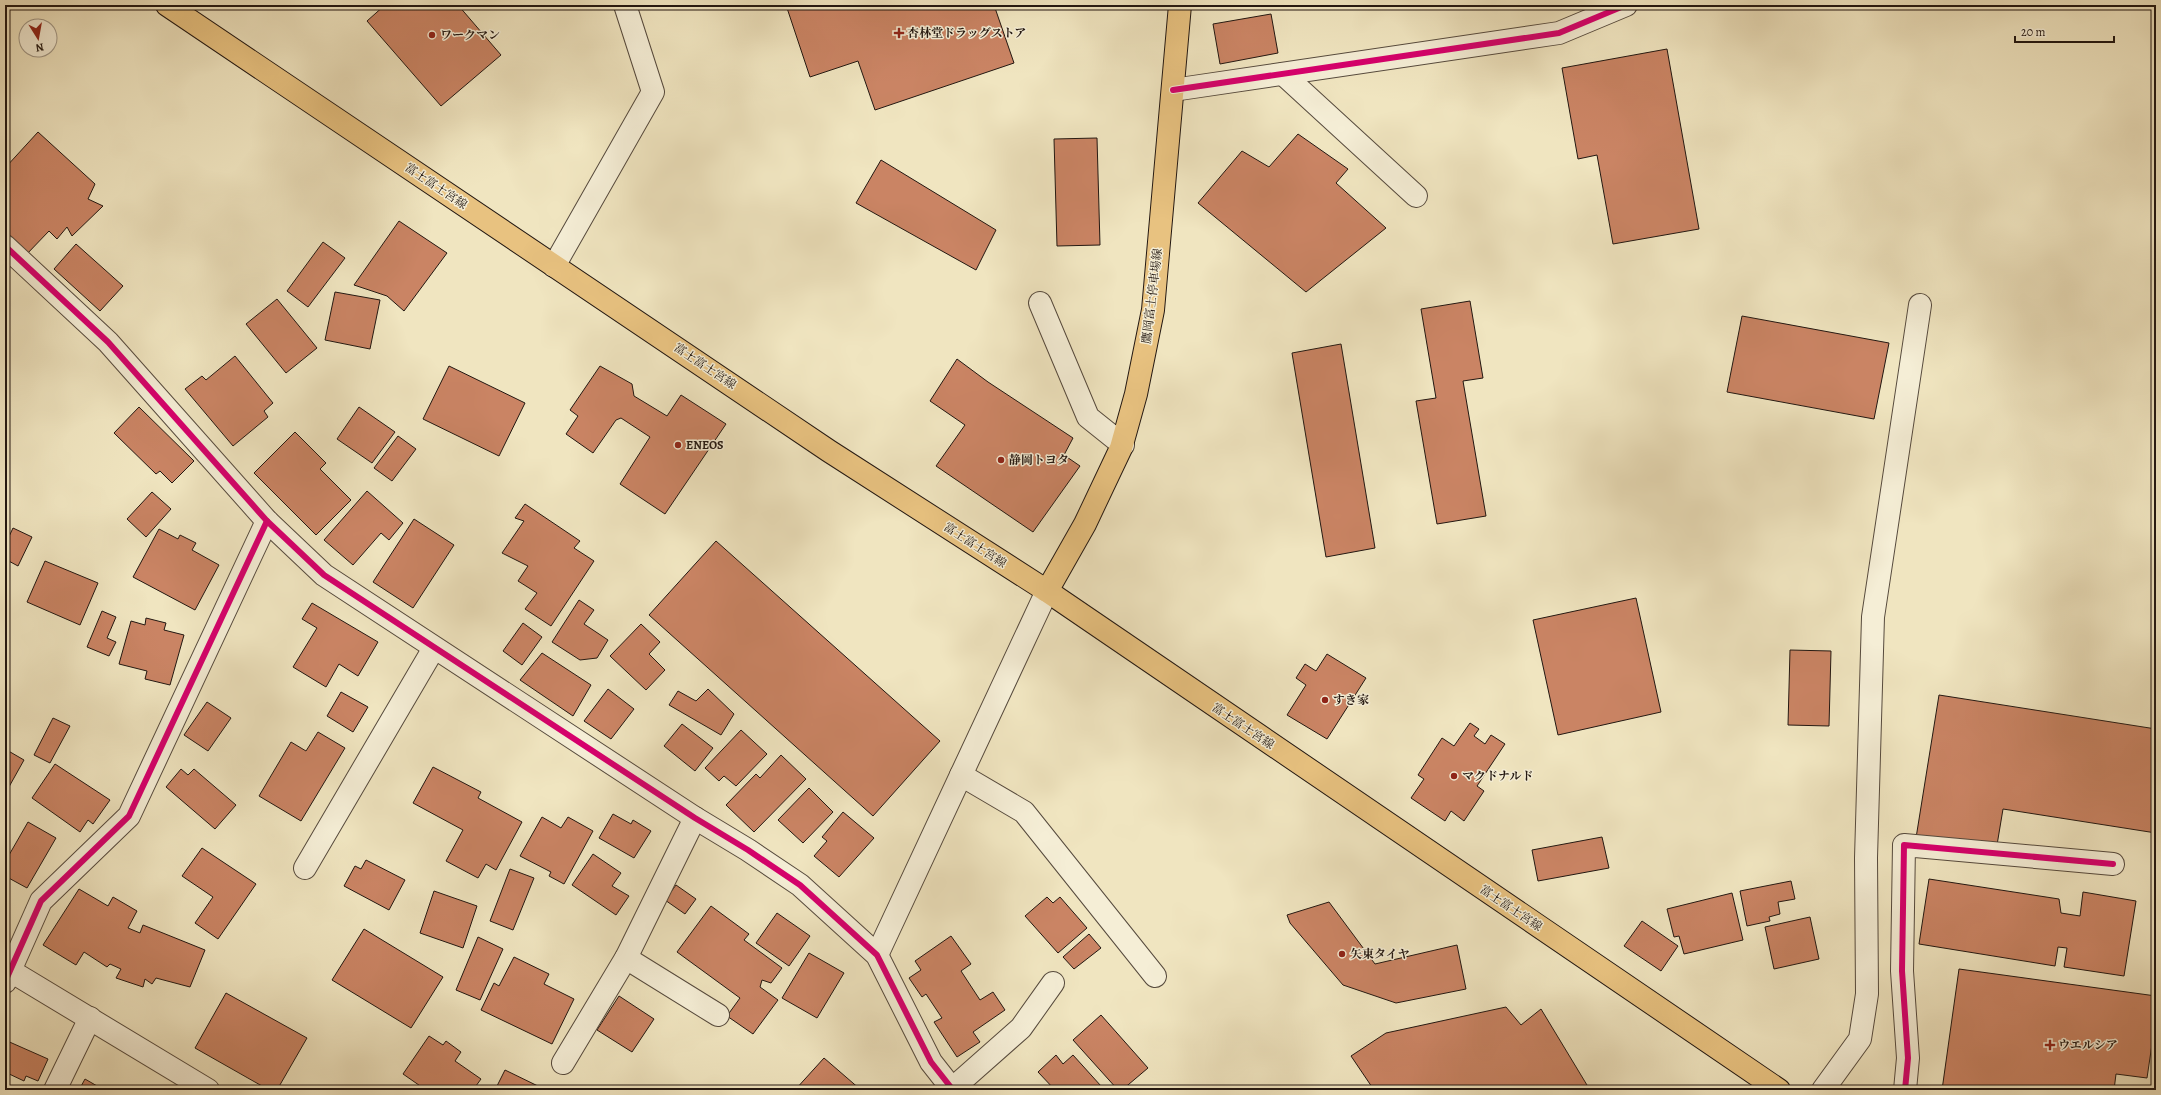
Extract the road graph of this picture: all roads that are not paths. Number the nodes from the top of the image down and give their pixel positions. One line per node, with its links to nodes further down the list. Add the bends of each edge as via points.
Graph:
1 (167, 5): 9 (main road, 富士富士宮線)
2 (625, 5): 9 (street, via 653,92)
3 (1180, 5): 6 (main road, 鷹岡富士停車場線)
4 (1626, 5): 5 (street, via 1559,33)
5 (1284, 74): 6 (street); 7 (street)
6 (1173, 90): 12 (main road, 鷹岡富士停車場線, via 1153,310 1136,394)
7 (1416, 196)
8 (5, 246): 13 (street, via 108,342)
9 (554, 266): 14 (main road, 富士富士宮線, via 829,451)
10 (1040, 303): 12 (street, via 1088,416)
11 (1920, 305): 32 (street, via 1873,617 1866,858 1867,994 1860,1038)
12 (1122, 445): 14 (main road, 鷹岡富士停車場線, via 1085,524)
13 (267, 521): 15 (street, via 324,576); 22 (street, via 129,816 41,901)
14 (1047, 592): 16 (street); 31 (main road, 富士富士宮線)
15 (434, 648): 17 (street, via 490,682); 19 (street)
16 (961, 775): 20 (street); 23 (street, via 1024,812)
17 (695, 818): 20 (street, via 800,885); 21 (street)
18 (2113, 864): 33 (street, via 1904,845 1902,971 1908,1058)
19 (305, 868)
20 (877, 955): 28 (street, via 931,1062)
21 (626, 958): 25 (street); 27 (street)
22 (7, 976): 26 (street)
23 (1155, 976)
24 (1053, 982): 28 (street, via 1021,1028)
25 (718, 1015)
26 (90, 1018): 29 (street); 30 (street)
27 (563, 1063)
28 (953, 1089)
29 (55, 1090)
30 (208, 1090)
31 (1779, 1090)
32 (1823, 1090)
33 (1905, 1090)

